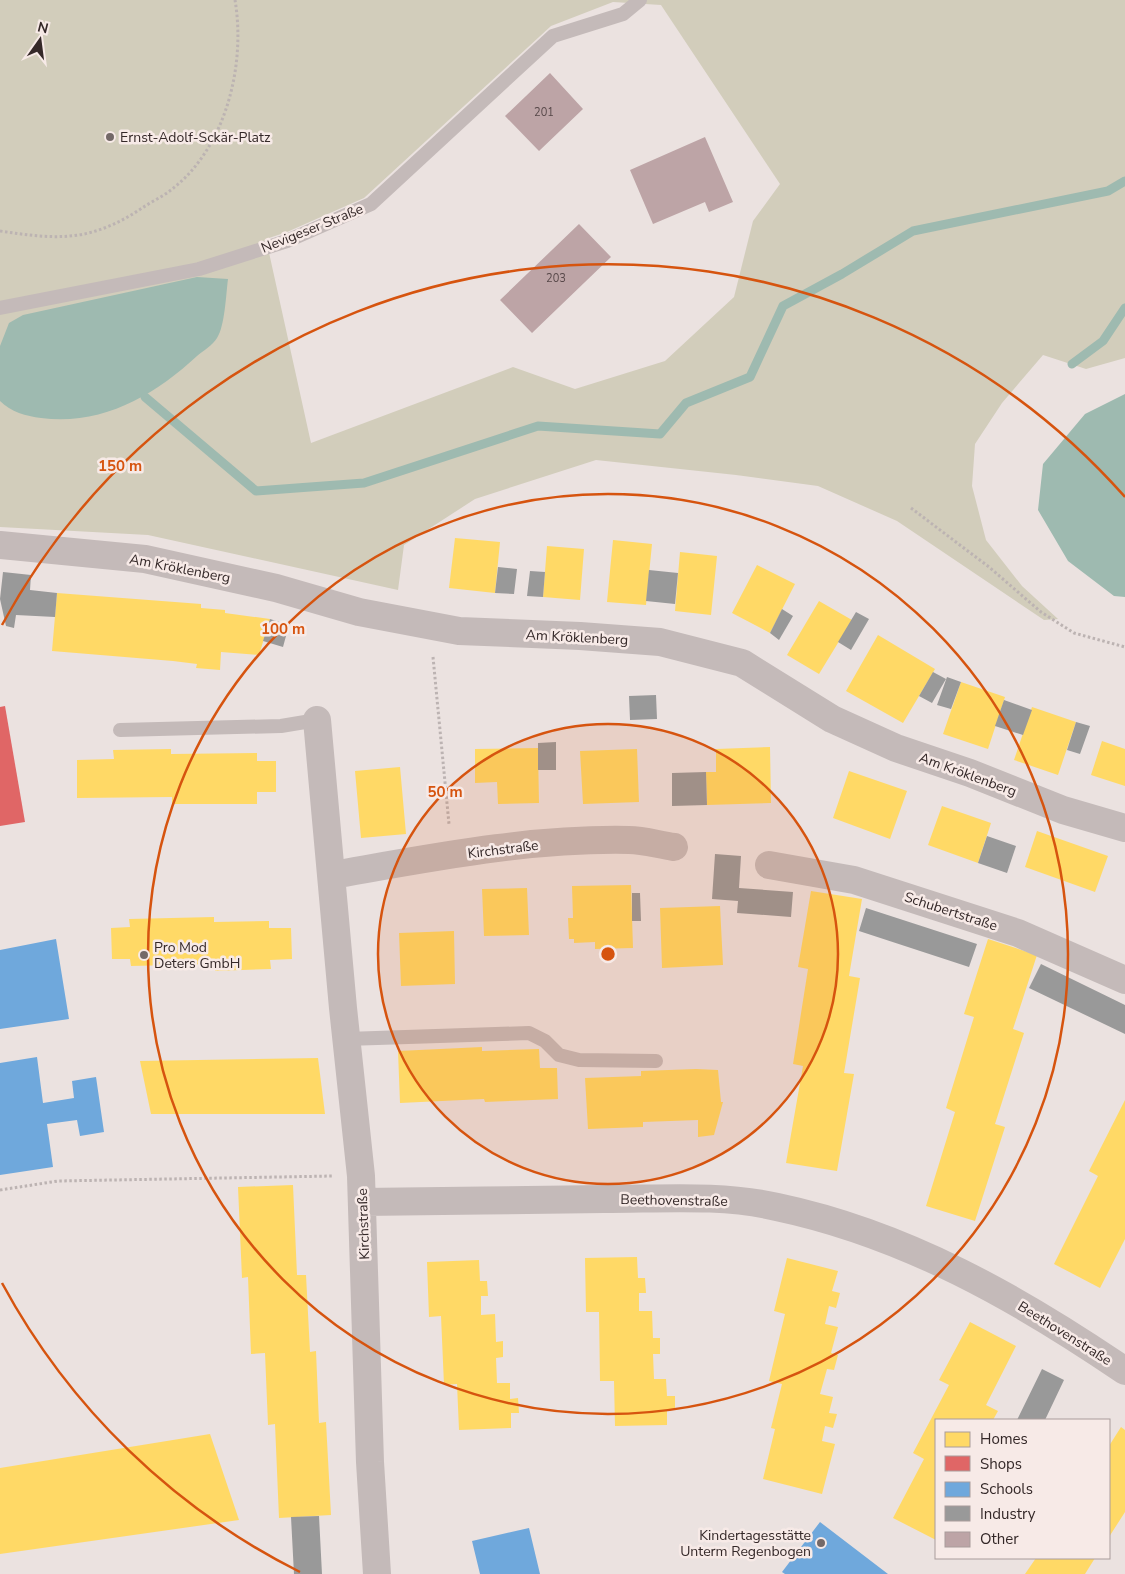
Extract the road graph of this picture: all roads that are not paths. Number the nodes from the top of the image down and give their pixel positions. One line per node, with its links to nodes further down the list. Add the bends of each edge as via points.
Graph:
1 (640, 0): 2 (lane, Nevigeser Straße, via 622,14 552,36 371,204 287,241 199,269)
2 (0, 308)
3 (0, 545): 6 (street, Am Kröklenberg, via 145,559 276,588 359,612 459,631 660,642 742,663 832,719 896,748 1063,810)
4 (317, 720): 5 (lane, via 281,726); 9 (street, Kirchstraße)
5 (120, 730)
6 (1125, 828)
7 (674, 847): 9 (street, Kirchstraße, via 630,840 560,842)
8 (769, 865): 10 (street, Schubertstraße, via 854,880 991,924)
9 (332, 874): 11 (street, Kirchstraße)
10 (1125, 980)
11 (346, 1040): 12 (lane, via 529,1033 545,1041 559,1055 579,1060); 13 (street, Kirchstraße)
12 (656, 1061)
13 (362, 1189): 14 (street, Beethovenstraße, via 709,1198 776,1206 841,1222 962,1271 1041,1316); 15 (street, Kirchstraße, via 370,1462)
14 (1125, 1371)
15 (377, 1574)

